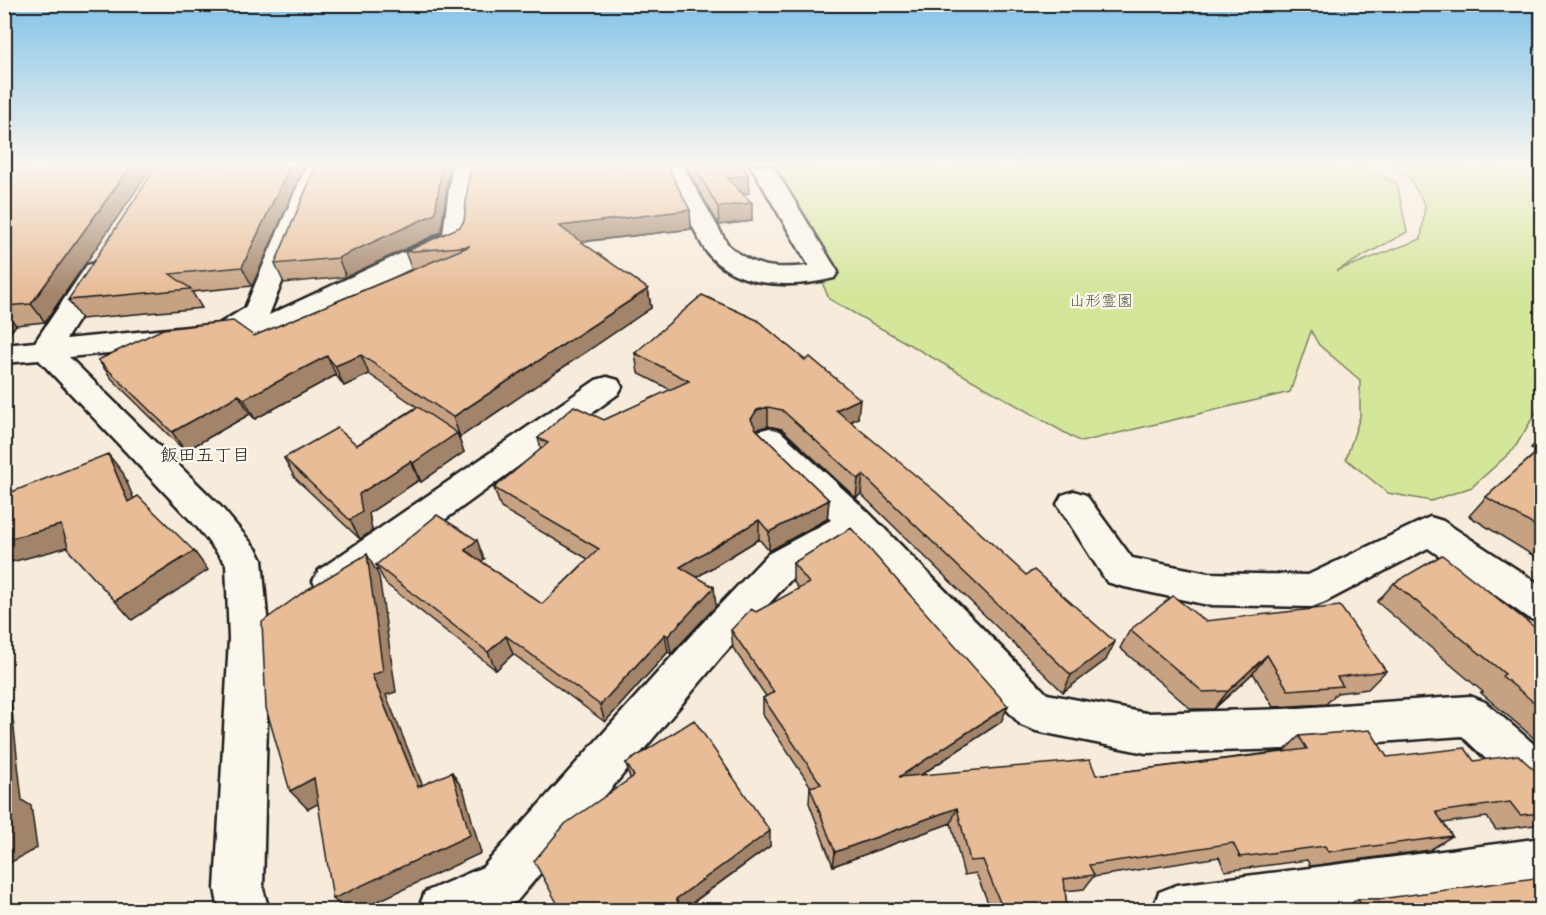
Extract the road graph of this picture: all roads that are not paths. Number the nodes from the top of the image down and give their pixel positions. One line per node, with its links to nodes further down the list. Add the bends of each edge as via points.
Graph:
1 (300, 209): 6 (street, via 257,313)
2 (458, 209): 6 (street, via 455,238 273,324)
3 (696, 209): 4 (street, via 718,249 728,260 751,273 785,276 825,272)
4 (787, 209)
5 (108, 253): 7 (street)
6 (226, 332): 7 (street)
7 (45, 350): 8 (street); 17 (street, via 209,517 244,560 264,629 239,890)
8 (4, 354)
9 (607, 387): 13 (street)
10 (769, 439): 12 (street)
11 (1074, 504): 14 (street, via 1120,571 1208,589 1312,591 1430,531)
12 (856, 523): 15 (street, via 1036,711 1146,734 1470,716); 18 (street, via 781,564 500,884)
13 (307, 598)
14 (1542, 607)
15 (1542, 781)
16 (1542, 862): 19 (street)
17 (244, 910)
18 (443, 910)
19 (1177, 910)

